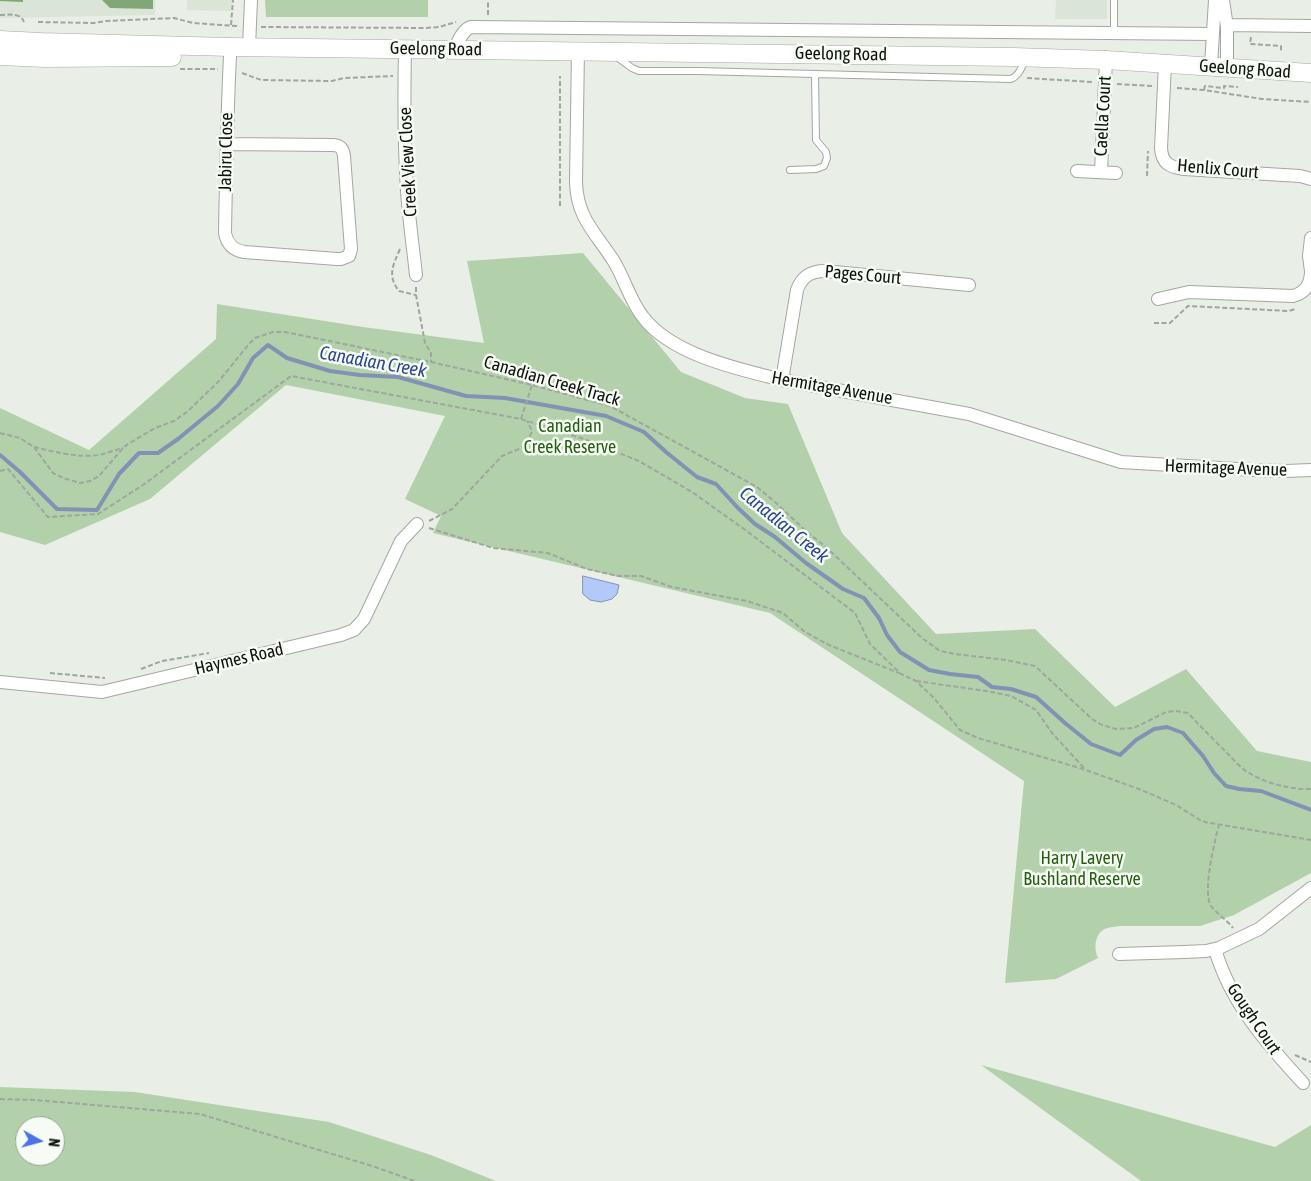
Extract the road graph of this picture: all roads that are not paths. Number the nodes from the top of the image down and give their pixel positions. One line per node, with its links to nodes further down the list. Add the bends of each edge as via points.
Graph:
1 (251, 0): 17 (street)
2 (1114, 0): 9 (lane)
3 (1215, 0): 8 (street)
4 (1223, 0): 7 (street)
5 (1311, 26): 7 (street)
6 (503, 28): 9 (street); 12 (street, via 466,29); 13 (street, via 484,32)
7 (1227, 28): 8 (street); 23 (street)
8 (1212, 32): 9 (street); 23 (street)
9 (1114, 33)
10 (0, 40): 14 (main road, Geelong Road)
11 (405, 49): 12 (main road, Geelong Road); 17 (main road, Geelong Road); 34 (street, Creek View Close, via 407,192)
12 (454, 49): 13 (main road, Geelong Road)
13 (482, 49): 15 (main road, Geelong Road)
14 (31, 50): 16 (main road, Geelong Road, via 113,58); 19 (main road, Geelong Road)
15 (578, 50): 18 (main road, Geelong Road); 37 (street, Hermitage Avenue, via 576,182 579,202 588,224 616,266 642,316 664,337 698,355)
16 (230, 51): 17 (main road, Geelong Road); 26 (street, Jabiru Close)
17 (249, 51)
18 (608, 51): 20 (main road, Geelong Road); 25 (lane, via 634,69 648,71)
19 (0, 56)
20 (1027, 57): 21 (main road, Geelong Road); 25 (lane, via 1017,75 1010,79)
21 (1106, 60): 22 (main road, Geelong Road); 29 (street, Caella Court)
22 (1164, 64): 23 (main road, Geelong Road); 31 (street, Henlix Court, via 1161,148 1167,164 1184,170)
23 (1219, 67): 24 (main road, Geelong Road)
24 (1311, 73)
25 (815, 74): 27 (lane, via 816,140 827,158 824,166 816,169)
26 (226, 144): 26 (street, Jabiru Close, via 341,147 351,249 348,257 337,259 244,252 231,246 225,233)
27 (790, 170)
28 (1077, 171): 29 (street)
29 (1101, 172): 30 (street)
30 (1116, 173)
31 (1311, 179)
32 (1311, 238): 33 (street)
33 (1311, 272): 36 (street, via 1305,290 1293,296 1188,292)
34 (416, 275)
35 (969, 285): 37 (street, Pages Court, via 825,271 810,274 797,290)
36 (1158, 299)
37 (782, 380): 38 (street, Hermitage Avenue, via 964,412 1121,462)
38 (1311, 470)
39 (417, 524): 40 (street, Haymes Road, via 401,541 364,618 354,630 341,635 102,692)
40 (0, 682)
41 (1311, 888): 42 (street, via 1264,925)
42 (1215, 949): 43 (street); 44 (street, Gough Court, via 1246,1014 1274,1052)
43 (1119, 954)
44 (1303, 1083)

